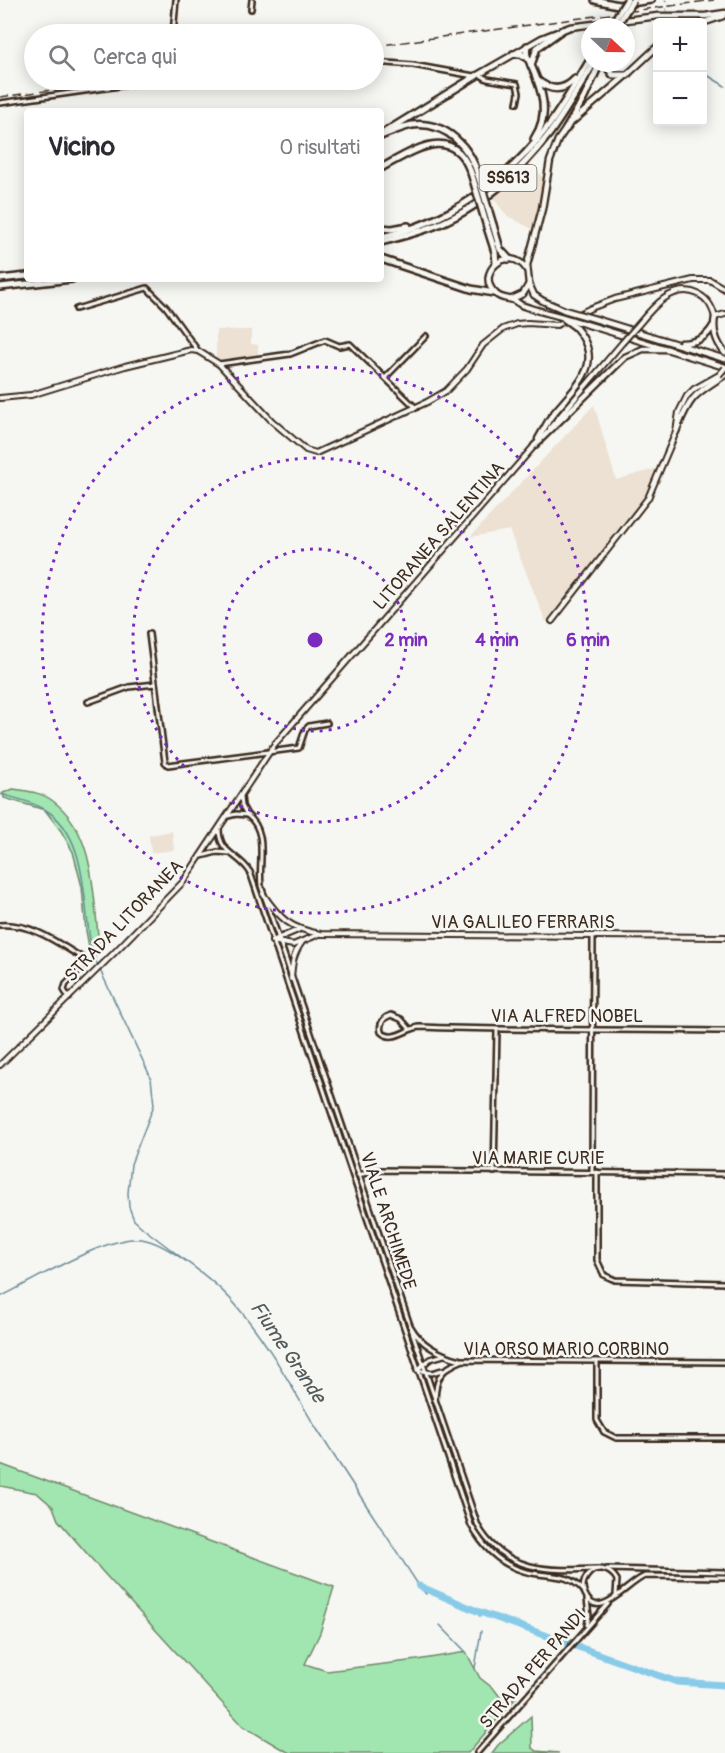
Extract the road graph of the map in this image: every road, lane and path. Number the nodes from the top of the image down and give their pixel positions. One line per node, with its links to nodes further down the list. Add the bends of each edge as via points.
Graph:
1 (176, 0): 14 (street)
2 (252, 0): 7 (street)
3 (595, 0): 6 (main road, via 618,5)
4 (627, 0): 11 (main road, bridge)
5 (633, 0): 12 (main road, bridge)
6 (651, 0)
7 (251, 9)
8 (725, 14): 10 (main road); 13 (main road)
9 (675, 16): 10 (main road); 15 (main road)
10 (692, 16)
11 (616, 18)
12 (622, 18)
13 (707, 21)
14 (174, 24)
15 (562, 30): 16 (main road); 19 (main road, via 537,48)
16 (527, 46): 18 (main road); 19 (main road); 20 (main road)
17 (653, 50): 29 (main road)
18 (513, 54): 20 (main road); 28 (main road)
19 (534, 55): 22 (main road)
20 (526, 57): 22 (main road)
21 (384, 63): 28 (street)
22 (531, 65): 30 (main road)
23 (582, 72): 30 (main road, via 558,89)
24 (584, 72): 37 (main road, SS613)
25 (585, 72): 44 (main road, SS613, via 533,154 492,192 431,228)
26 (596, 72): 34 (main road)
27 (611, 72): 29 (main road)
28 (477, 75): 33 (street, via 517,84); 35 (main road)
29 (627, 75): 34 (main road)
30 (536, 79): 37 (main road, via 544,118)
31 (92, 90): 32 (street)
32 (0, 103)
33 (517, 103)
34 (566, 129): 48 (main road, via 550,161)
35 (384, 133)
36 (384, 134): 39 (main road, via 411,125 439,128 462,144 474,161)
37 (526, 153): 40 (main road, SS613, via 489,188)
38 (384, 166): 39 (main road, via 436,143 461,155)
39 (476, 179): 41 (main road, bridge)
40 (424, 223): 42 (main road); 43 (main road, SS613)
41 (490, 226): 45 (main road); 47 (main road)
42 (384, 229)
43 (384, 236)
44 (384, 241)
45 (509, 259): 47 (main road); 48 (main road, via 520,262)
46 (384, 260): 55 (main road)
47 (496, 263): 55 (main road, via 489,274)
48 (527, 271): 52 (main road)
49 (24, 276): 50 (main road)
50 (0, 279)
51 (45, 282): 53 (main road)
52 (529, 284): 56 (main road, via 523,294); 63 (main road, bridge, via 538,298 564,310)
53 (0, 287)
54 (725, 288): 74 (street, via 710,280 693,280 615,299 557,325 528,323 503,329 483,345 456,382)
55 (494, 293): 56 (main road)
56 (512, 299): 59 (main road)
57 (76, 309): 65 (street, via 147,288)
58 (724, 313): 60 (street)
59 (562, 317): 64 (main road, bridge); 76 (main road, bridge, via 583,337 588,349 586,372)
60 (715, 317): 61 (main road); 76 (street, bridge, via 703,297 692,292 678,292 663,299)
61 (713, 326): 63 (main road, via 697,341); 66 (main road)
62 (426, 336): 72 (street)
63 (672, 342): 67 (main road)
64 (668, 349): 68 (main road); 76 (main road, via 643,349 625,357)
65 (198, 351): 69 (street); 73 (street, via 145,360 31,395)
66 (725, 353)
67 (725, 359)
68 (709, 362): 70 (main road); 71 (main road, via 722,370)
69 (219, 364): 72 (street, via 290,354 328,341 353,345); 74 (street, via 272,421 311,452)
70 (725, 367): 71 (street, bridge)
71 (722, 376): 75 (main road, via 692,398)
72 (386, 377): 74 (street)
73 (0, 398)
74 (416, 408)
75 (676, 432): 77 (street, via 648,498)
76 (534, 446): 82 (street, LITORANEA SALENTINA)
77 (552, 621)
78 (149, 634): 79 (street)
79 (155, 684): 80 (street, via 129,687); 82 (street, via 168,765)
80 (88, 702)
81 (327, 723): 82 (street, via 309,726 299,748)
82 (270, 751): 83 (street, STRADA LITORANEA)
83 (241, 796): 84 (street, VIALE ARCHIMEDE); 85 (street, STRADA LITORANEA)
84 (247, 815): 85 (street); 89 (street, VIALE ARCHIMEDE, via 261,835 259,869)
85 (228, 816): 86 (street, STRADA LITORANEA)
86 (219, 829): 87 (street, VIALE ARCHIMEDE, via 220,842); 88 (street, STRADA LITORANEA)
87 (229, 853): 88 (street); 96 (street, VIALE ARCHIMEDE, via 250,872)
88 (202, 856): 99 (street, STRADA LITORANEA, via 183,882)
89 (263, 894): 91 (street, VIA GALILEO FERRARIS, via 275,912); 95 (street, VIALE ARCHIMEDE)
90 (0, 925): 99 (street, via 26,926 81,957 81,969 64,990)
91 (298, 929): 92 (street, VIA GALILEO FERRARIS); 95 (street)
92 (321, 934): 93 (street, VIA GALILEO FERRARIS); 97 (street, VIA GALILEO FERRARIS)
93 (593, 936): 94 (street, VIA GALILEO FERRARIS); 101 (street)
94 (725, 936)
95 (279, 940): 96 (street, VIA GALILEO FERRARIS); 97 (street, VIA GALILEO FERRARIS, via 293,945); 98 (street, VIALE ARCHIMEDE)
96 (272, 941): 110 (street, VIALE ARCHIMEDE)
97 (302, 942): 98 (street, via 292,963)
98 (291, 979): 109 (street, VIALE ARCHIMEDE)
99 (69, 998): 104 (street, STRADA LITORANEA)
100 (410, 1028): 100 (street, VIA ALFRED NOBEL, via 399,1035 386,1036 380,1026 392,1015); 102 (street, VIA ALFRED NOBEL)
101 (592, 1029): 102 (street, VIA ALFRED NOBEL); 103 (street, VIA ALFRED NOBEL); 105 (street)
102 (497, 1030): 106 (street)
103 (725, 1031)
104 (0, 1065)
105 (592, 1171): 106 (street, VIA MARIE CURIE); 107 (street, VIA MARIE CURIE)
106 (494, 1172): 109 (street, VIA MARIE CURIE, via 381,1170)
107 (597, 1172): 108 (street, VIA MARIE CURIE); 111 (street, via 597,1260 604,1275 615,1280)
108 (725, 1174)
109 (358, 1175): 110 (street, VIA MARIE CURIE); 112 (street, VIALE ARCHIMEDE)
110 (352, 1176): 119 (street, VIALE ARCHIMEDE)
111 (725, 1283)
112 (407, 1321): 113 (street, via 420,1339); 117 (street, VIALE ARCHIMEDE)
113 (445, 1355): 114 (street); 117 (street)
114 (463, 1360): 115 (street, VIA ORSO MARIO CORBINO); 118 (street, VIA ORSO MARIO CORBINO)
115 (597, 1361): 116 (street, VIA ORSO MARIO CORBINO); 122 (street, via 597,1420 604,1432 616,1438)
116 (725, 1362)
117 (422, 1365): 119 (street); 120 (street, VIALE ARCHIMEDE)
118 (444, 1369): 120 (street); 121 (street, VIA ORSO MARIO CORBINO, via 437,1383)
119 (417, 1370): 120 (street); 126 (street, VIALE ARCHIMEDE, via 468,1519 480,1539 508,1564 534,1574 565,1577)
120 (424, 1371): 121 (street, VIALE ARCHIMEDE)
121 (435, 1403): 123 (street, VIALE ARCHIMEDE, via 471,1510 487,1540 504,1555 530,1566)
122 (725, 1438)
123 (600, 1569): 124 (street); 126 (street, STRADA PER PANDI, via 585,1578); 128 (street, via 611,1572 617,1580)
124 (725, 1572)
125 (725, 1577): 128 (street, STRADA PER PANDI, via 645,1576)
126 (583, 1590): 127 (street, STRADA PER PANDI)
127 (585, 1595): 129 (street, STRADA PER PANDI, via 593,1603); 130 (street, via 589,1616)
128 (616, 1595): 129 (street, STRADA PER PANDI)
129 (609, 1602): 130 (street, STRADA PER PANDI)
130 (585, 1629): 131 (street, STRADA PER PANDI)
131 (477, 1753)

